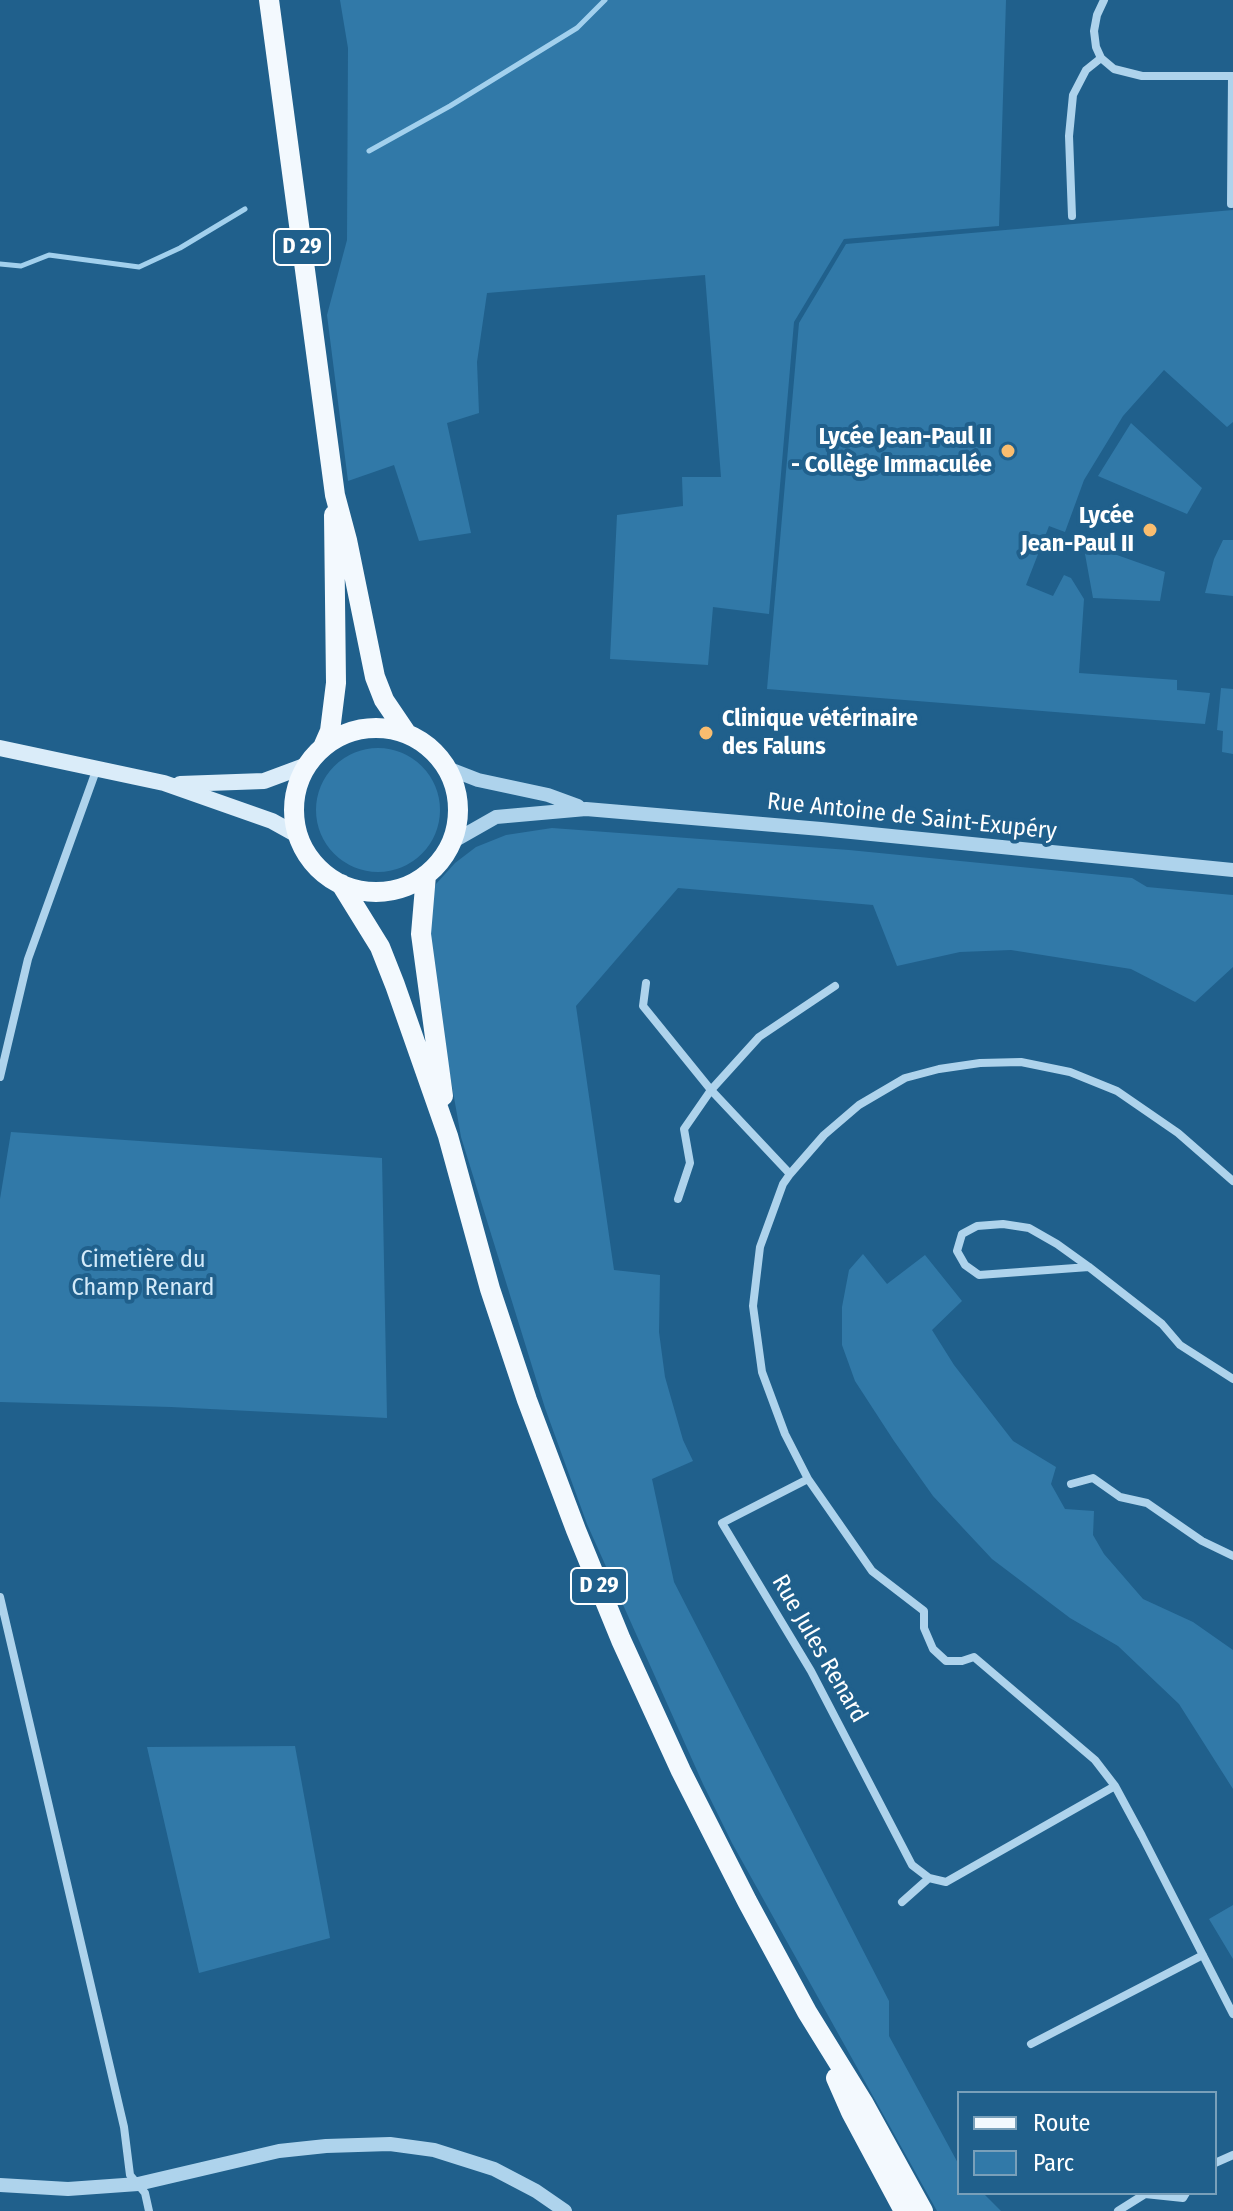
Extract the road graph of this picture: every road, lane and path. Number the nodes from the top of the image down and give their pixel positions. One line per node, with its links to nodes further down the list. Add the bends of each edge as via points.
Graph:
1 (269, 0): 7 (main road, D 29)
2 (1104, 0): 3 (street, via 1094,31)
3 (1101, 58): 4 (street, via 1127,74); 6 (street, via 1086,70 1073,95)
4 (1232, 76): 5 (street)
5 (1231, 204)
6 (1072, 216)
7 (335, 495): 8 (main road, D 29, via 375,677); 9 (main road, D 29, via 336,683)
8 (407, 734): 9 (main road, via 363,729); 13 (main road, via 423,742)
9 (323, 747): 11 (main road)
10 (0, 748): 12 (main road)
11 (307, 765): 14 (main road, via 264,781); 16 (main road, via 295,800)
12 (97, 768): 14 (main road); 23 (street, via 28,959)
13 (447, 768): 15 (street, Rue Antoine de Saint-Exupéry); 17 (main road, via 458,804)
14 (164, 783): 16 (main road, via 272,821)
15 (586, 809): 17 (street, Rue Antoine de Saint-Exupéry, via 496,817); 18 (street, Rue Antoine de Saint-Exupéry)
16 (299, 836): 20 (main road, via 316,865)
17 (452, 842): 19 (main road)
18 (1233, 870)
19 (426, 875): 20 (main road, via 377,892); 25 (main road, D 29, via 421,934)
20 (341, 884): 25 (main road, D 29, via 380,947)
21 (646, 983): 24 (street, via 643,1006)
22 (835, 986): 24 (street, via 759,1037)
23 (0, 1077)
24 (711, 1090): 26 (street); 28 (street, via 684,1129 690,1163)
25 (448, 1136): 39 (main road, D 29, via 509,1345 595,1579 681,1771)
26 (790, 1174): 27 (street, via 859,1105 905,1078 980,1063 1021,1062 1070,1072 1117,1091 1178,1133); 31 (street, via 760,1247 753,1306 762,1372)
27 (1233, 1181)
28 (678, 1199)
29 (1089, 1267): 29 (street, via 1029,1228 1003,1224 977,1226 962,1234 957,1251 979,1275); 30 (street, via 1162,1324 1180,1345)
30 (1233, 1379)
31 (808, 1479): 35 (street, via 872,1571 924,1611 933,1649 946,1661 974,1657 1095,1760); 36 (street, Rue Jules Renard, via 722,1523 811,1671 912,1865)
32 (1071, 1484): 33 (street, via 1093,1478 1120,1497 1147,1503)
33 (1233, 1556)
34 (0, 1597): 42 (street, via 124,2127 130,2175)
35 (1115, 1786): 36 (street, via 946,1882); 38 (street)
36 (929, 1878): 37 (street)
37 (902, 1902)
38 (1203, 1955): 40 (street); 41 (street)
39 (807, 2012): 47 (main road, D 29, via 851,2112); 50 (main road, D 29)
40 (1233, 2014)
41 (1031, 2044)
42 (138, 2184): 43 (street, via 68,2189); 48 (street); 49 (street, via 279,2151 390,2144 434,2150 494,2169)
43 (0, 2185)
44 (1143, 2195): 51 (street)
45 (1154, 2195): 46 (street)
46 (1185, 2195)
47 (903, 2210)
48 (149, 2211)
49 (565, 2211)
50 (923, 2211)
51 (1118, 2211)

